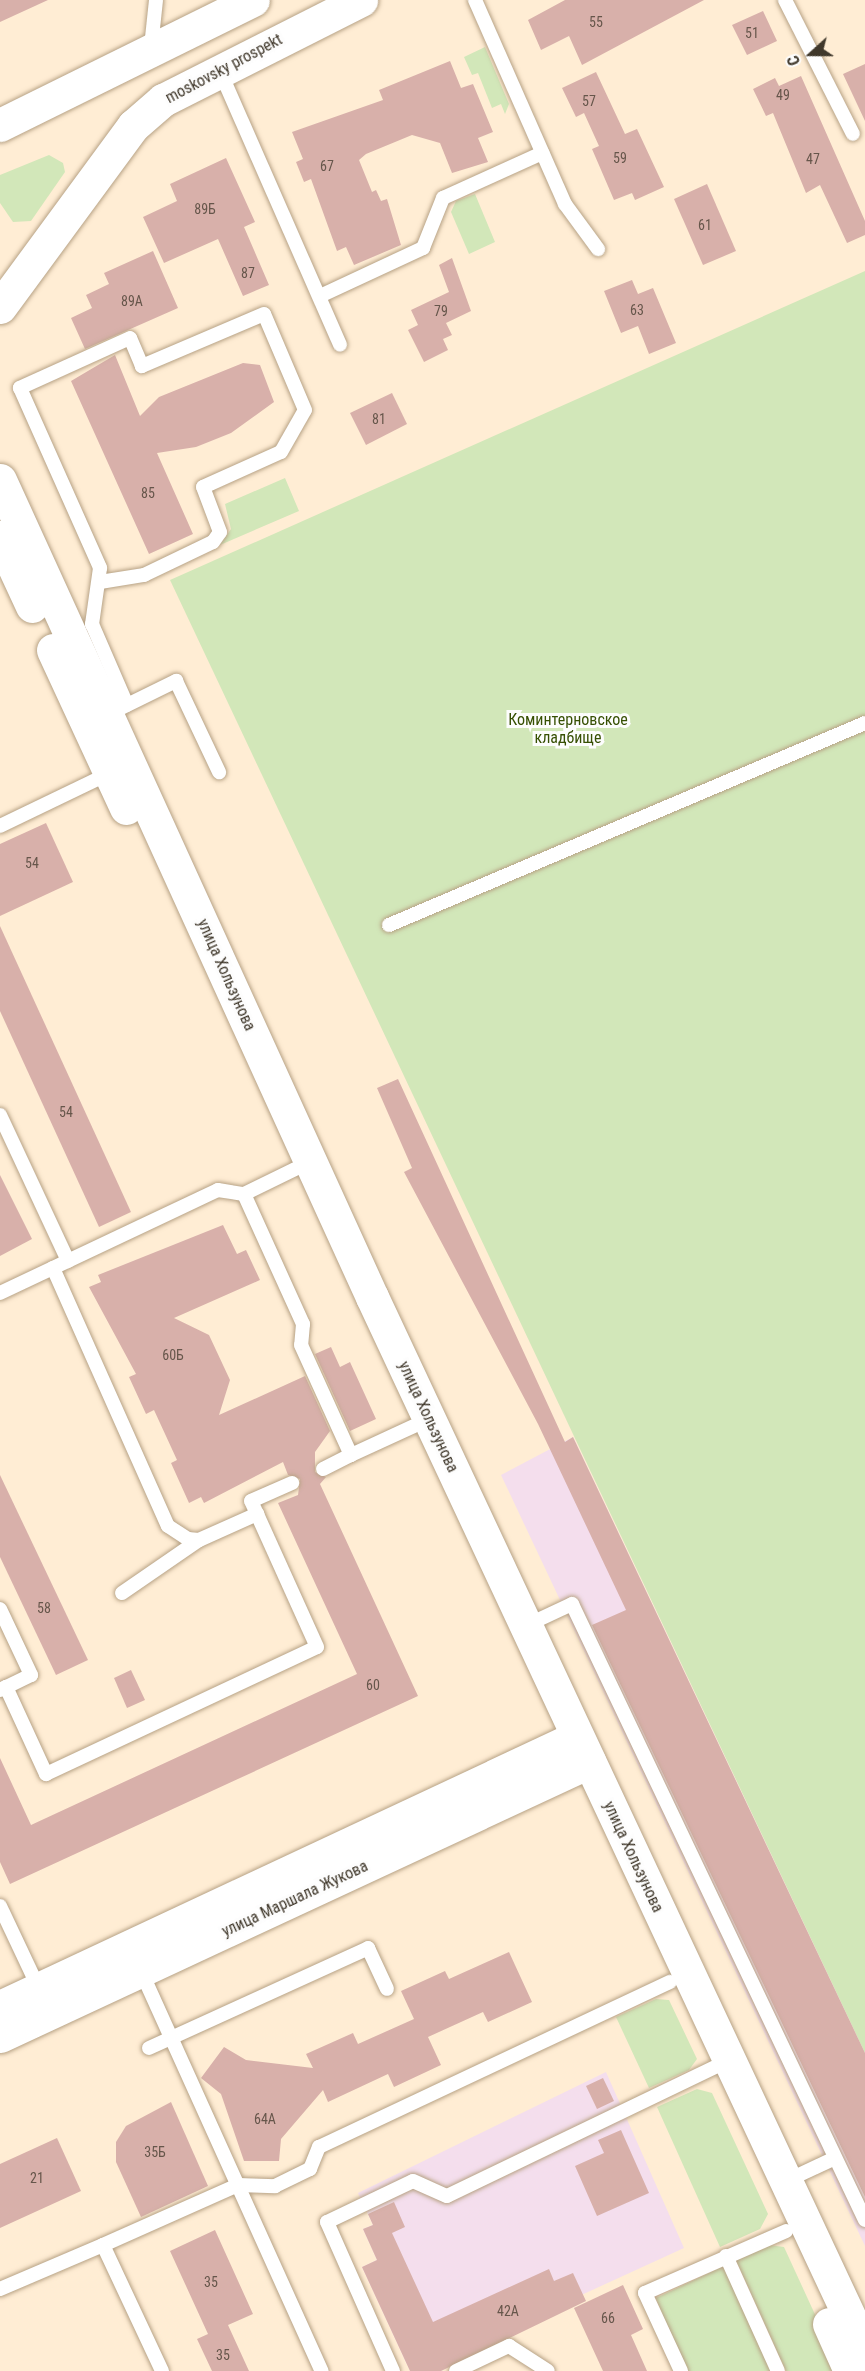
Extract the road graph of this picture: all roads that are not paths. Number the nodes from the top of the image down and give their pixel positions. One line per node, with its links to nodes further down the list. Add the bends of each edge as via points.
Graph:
1 (156, 0): 6 (lane)
2 (253, 0): 6 (main road)
3 (361, 0): 7 (main road, moskovsky prospekt)
4 (475, 0): 10 (lane)
5 (785, 0): 9 (lane)
6 (152, 47): 8 (main road)
7 (219, 68): 12 (lane); 13 (main road, moskovsky prospekt, via 163,100 133,126)
8 (0, 125)
9 (853, 134)
10 (543, 153): 11 (lane, via 565,204); 12 (lane, via 443,198 423,248)
11 (598, 249)
12 (320, 296): 14 (lane)
13 (0, 307)
14 (340, 345)
15 (0, 480): 18 (main road, улица Хользунова)
16 (0, 537): 21 (main road, улица Хользунова)
17 (100, 582): 17 (lane, via 100,568 20,388 130,338 142,366 264,314 305,410 281,452 203,488 220,532 213,542 144,575); 18 (lane, via 92,624)
18 (118, 709): 20 (lane, via 176,681); 38 (main road, улица Хользунова)
19 (865, 723): 23 (lane)
20 (219, 772)
21 (110, 773): 22 (lane); 25 (main road, улица Хользунова)
22 (0, 826)
23 (389, 925)
24 (0, 1115): 27 (lane)
25 (295, 1169): 26 (lane); 30 (main road, улица Хользунова)
26 (244, 1194): 27 (lane, via 219,1190); 31 (lane, via 303,1324 301,1345)
27 (68, 1261): 28 (lane)
28 (53, 1268): 29 (lane); 35 (lane, via 168,1526 188,1539)
29 (0, 1293)
30 (414, 1426): 31 (lane); 40 (main road, улица Хользунова)
31 (351, 1455): 32 (lane)
32 (323, 1469)
33 (292, 1483): 34 (lane, via 251,1501)
34 (257, 1514): 35 (lane); 39 (lane, via 317,1647 46,1774)
35 (199, 1540): 36 (lane)
36 (122, 1593)
37 (0, 1609): 39 (lane, via 31,1675)
38 (525, 1626): 40 (main road, улица Хользунова); 51 (lane, via 572,1604)
39 (3, 1688)
40 (574, 1754): 42 (main road, улица Маршала Жукова); 43 (main road, улица Хользунова); 44 (main road, улица Маршала Жукова); 50 (main road, улица Хользунова)
41 (0, 1906): 44 (lane)
42 (141, 1971): 47 (main road, улица Маршала Жукова); 48 (lane)
43 (670, 1982): 50 (main road, улица Хользунова); 53 (lane, via 319,2147 310,2169 275,2186)
44 (39, 1989): 46 (main road, улица Маршала Жукова)
45 (387, 1989): 48 (lane, via 368,1948)
46 (0, 2007)
47 (0, 2036)
48 (171, 2037): 49 (lane); 53 (lane)
49 (149, 2048)
50 (720, 2066): 52 (main road, улица Хользунова); 55 (main road, улица Хользунова); 62 (lane, via 447,2196 413,2181 327,2222)
51 (835, 2157): 52 (lane); 54 (lane)
52 (785, 2181): 59 (main road, улица Хользунова)
53 (238, 2185): 56 (lane); 61 (lane)
54 (865, 2220)
55 (786, 2231): 57 (lane); 67 (main road, улица Хользунова)
56 (103, 2245): 58 (lane); 60 (lane)
57 (726, 2256): 65 (lane, via 645,2293); 66 (lane)
58 (0, 2289)
59 (865, 2350)
60 (162, 2371)
61 (322, 2371)
62 (393, 2371)
63 (456, 2371): 64 (lane, via 509,2346)
64 (548, 2371)
65 (681, 2371)
66 (778, 2371)
67 (850, 2371)

